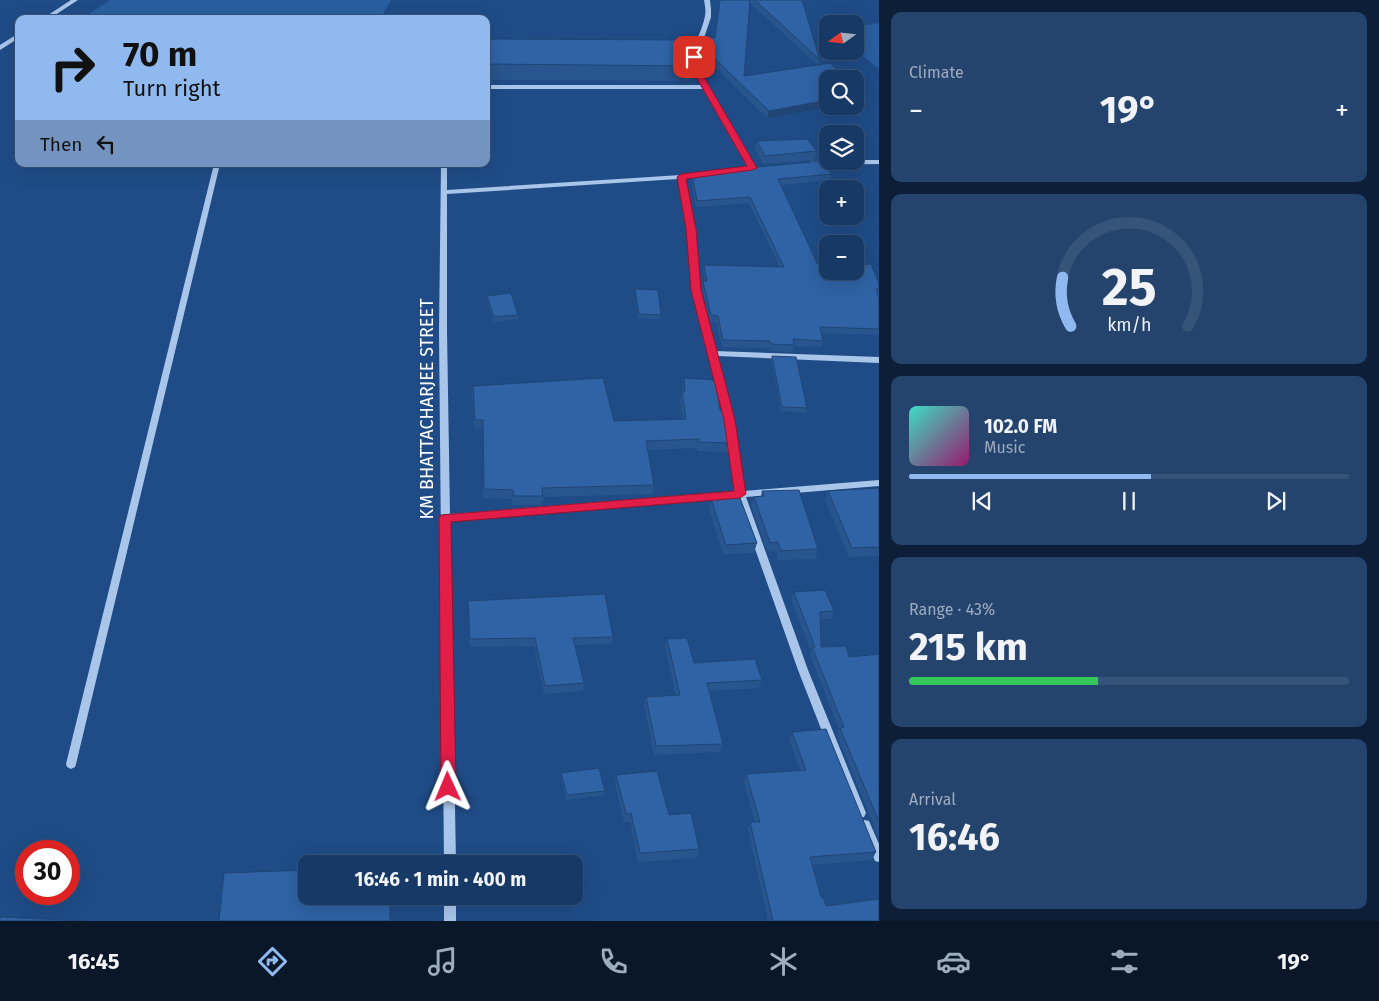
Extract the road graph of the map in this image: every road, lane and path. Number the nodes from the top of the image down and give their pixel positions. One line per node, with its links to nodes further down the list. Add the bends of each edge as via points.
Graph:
1 (75, 0): 3 (street)
2 (707, 0): 6 (street, via 709,14 694,57 696,70)
3 (51, 15)
4 (15, 38): 5 (street)
5 (0, 48)
6 (706, 86): 7 (street); 13 (street)
7 (490, 87)
8 (879, 162): 9 (street)
9 (806, 163)
10 (216, 167): 21 (street)
11 (444, 167): 15 (street, KM BHATTACHARJEE STREET)
12 (761, 167): 13 (street)
13 (752, 168): 14 (street)
14 (681, 177): 15 (street); 16 (street, via 691,229 696,290)
15 (445, 192): 20 (street, KM BHATTACHARJEE STREET)
16 (713, 353): 17 (street); 19 (street, via 729,420)
17 (879, 360)
18 (879, 483): 19 (street)
19 (740, 494): 20 (street); 23 (street, via 803,670)
20 (445, 518): 22 (street, KM BHATTACHARJEE STREET)
21 (71, 764)
22 (450, 855)
23 (879, 857)
24 (450, 905): 25 (street)
25 (450, 921)

